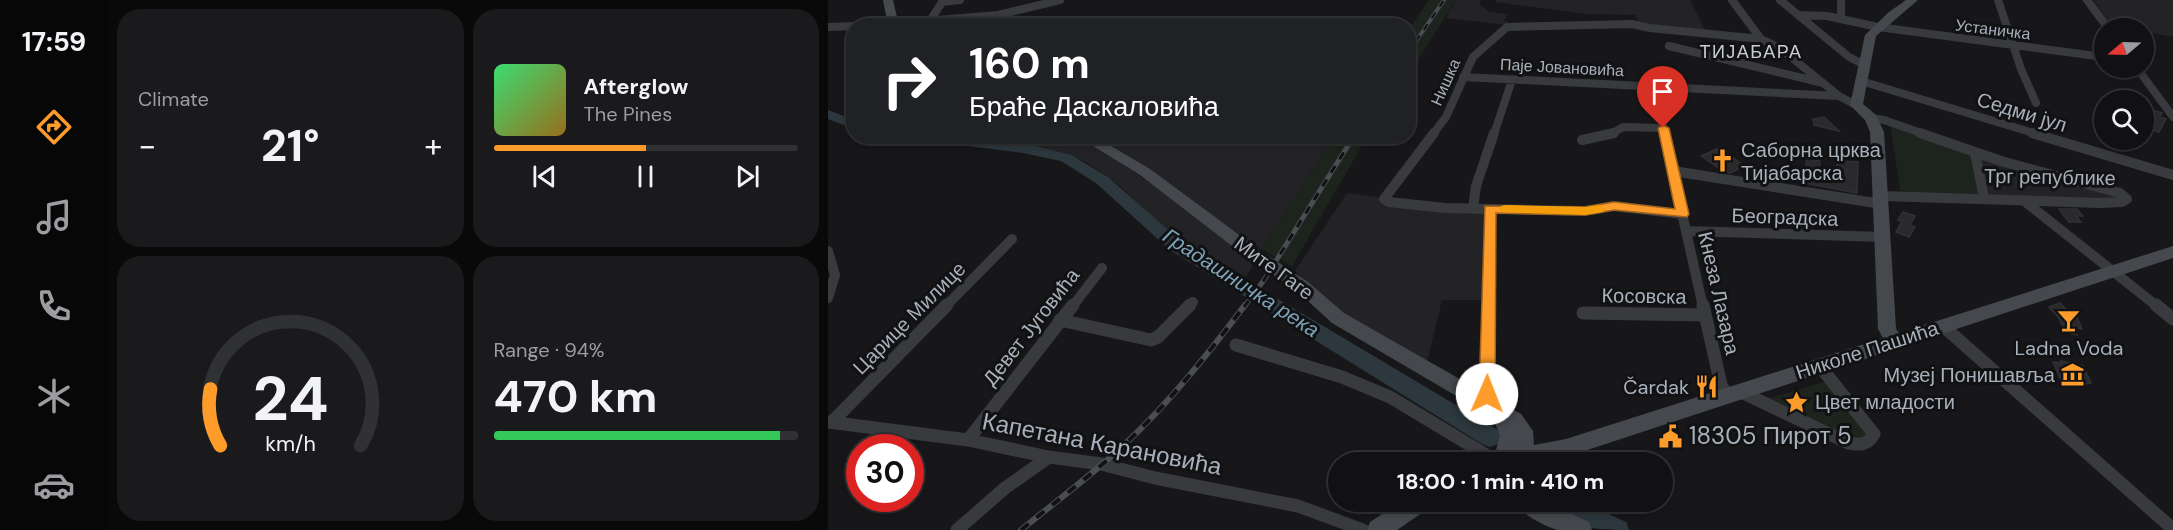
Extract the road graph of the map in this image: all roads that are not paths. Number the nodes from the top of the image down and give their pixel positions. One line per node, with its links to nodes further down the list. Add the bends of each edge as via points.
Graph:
1 (888, 0): 11 (main road)
2 (960, 0): 12 (street, via 941,3)
3 (1060, 0): 13 (street, via 1005,13)
4 (1732, 0): 19 (street)
5 (1780, 0): 10 (street)
6 (1912, 0): 18 (main road)
7 (1998, 0): 20 (street)
8 (2087, 0): 15 (street)
9 (1841, 2): 14 (street)
10 (1799, 15): 14 (street, Устаничка); 23 (street, via 1849,57)
11 (892, 18)
12 (932, 18)
13 (958, 18)
14 (1841, 18): 18 (street, Устаничка)
15 (2100, 18)
16 (846, 26): 17 (street)
17 (828, 27)
18 (1878, 27): 20 (street, Устаничка); 23 (main road, via 1869,38)
19 (1761, 39): 24 (street, Нишка, via 1632,24 1507,27 1477,52); 28 (street, via 1780,48)
20 (2012, 45): 22 (street, Устаничка); 31 (street)
21 (1669, 46): 28 (street)
22 (2094, 56)
23 (1865, 65): 27 (main road)
24 (1463, 77): 26 (street, Паје Јовановића); 44 (street, Нишка, via 1446,117 1384,199)
25 (2144, 78): 33 (street)
26 (1512, 80): 29 (street, Паје Јовановића); 44 (street, via 1476,186)
27 (1861, 81): 32 (main road); 40 (street, Седми јул)
28 (1823, 83): 30 (street)
29 (1654, 87): 30 (street, Паје Јовановића); 35 (street, Кнеза Лазара)
30 (1839, 96): 32 (street, Трг републике)
31 (2036, 104)
32 (1856, 105): 34 (main road, Трг републике)
33 (2173, 117)
34 (1871, 118): 38 (street, Трг републике); 43 (main road, via 1877,132)
35 (1663, 128): 36 (street, via 1623,128); 39 (street, Кнеза Лазара)
36 (1582, 140)
37 (1097, 144): 65 (main road, Мите Гаге, via 1145,172 1302,286 1338,318)
38 (1975, 153): 41 (street); 42 (street, Трг републике, via 2120,193 2127,199 2101,203)
39 (1673, 171): 43 (street, Трг републике); 46 (street, Кнеза Лазара)
40 (2173, 175)
41 (1984, 198): 42 (street, Трг републике); 43 (street, Трг републике)
42 (2023, 199): 53 (street)
43 (1882, 200): 48 (main road)
44 (1473, 209): 45 (street)
45 (1489, 209): 46 (street, via 1585,211 1614,206); 65 (street)
46 (1682, 214): 47 (street, Кнеза Лазара)
47 (1686, 231): 48 (street, Београдска); 57 (street, Кнеза Лазара)
48 (1883, 237): 61 (main road, via 1887,329)
49 (1012, 239): 66 (street, Царице Милице)
50 (828, 250): 54 (street, via 836,266)
51 (2173, 252): 53 (main road, Николе Пашића)
52 (1102, 268): 59 (street, Девет Југовића)
53 (2113, 271): 58 (street); 60 (main road, Николе Пашића)
54 (828, 298)
55 (1193, 302): 59 (street, via 1158,338 1151,340)
56 (1583, 313): 57 (street, Косовска)
57 (1704, 315): 64 (street, Кнеза Лазара, via 1722,385)
58 (2173, 319)
59 (1060, 320): 67 (street, Девет Југовића)
60 (1943, 326): 61 (main road, Николе Пашића); 74 (street)
61 (1894, 341): 63 (main road, Николе Пашића)
62 (1236, 345): 68 (street, via 1342,377)
63 (1819, 365): 64 (main road, Николе Пашића); 64 (street, via 1874,434 1870,441 1861,445 1848,443)
64 (1733, 393): 70 (main road, Николе Пашића)
65 (1494, 408): 69 (main road)
66 (830, 422): 67 (street, Капетана Карановића)
67 (969, 440): 71 (street, Капетана Карановића)
68 (1519, 452)
69 (1524, 452)
70 (1536, 452)
71 (1049, 457): 75 (street); 76 (street, Капетана Карановића, via 1101,464 1298,506)
72 (1405, 512): 77 (main road)
73 (1555, 512): 78 (main road)
74 (2173, 529)
75 (957, 530)
76 (1363, 530)
77 (1378, 530)
78 (1581, 530)

